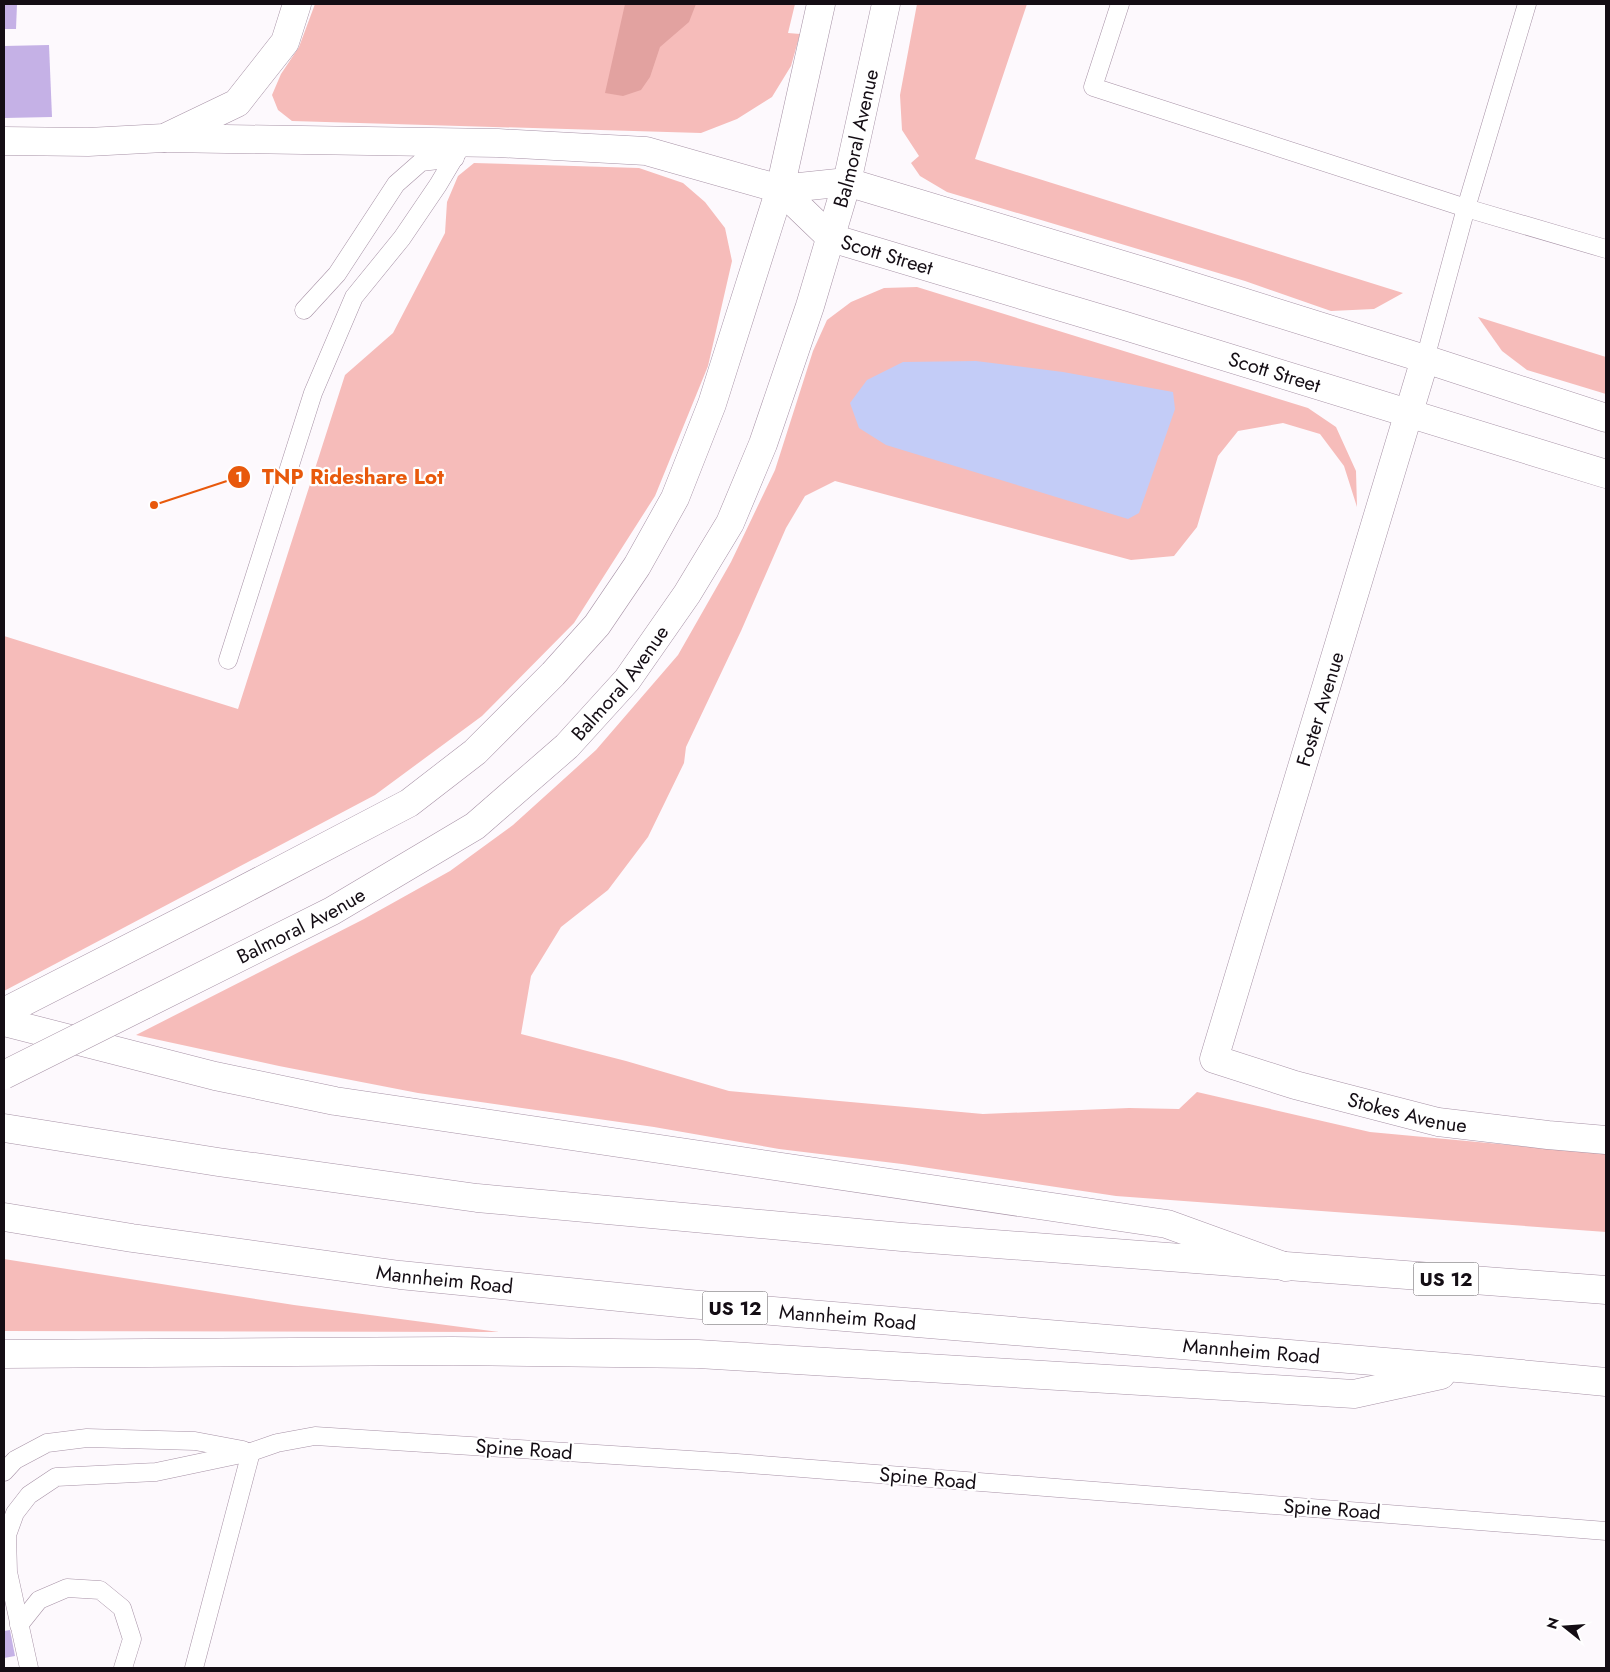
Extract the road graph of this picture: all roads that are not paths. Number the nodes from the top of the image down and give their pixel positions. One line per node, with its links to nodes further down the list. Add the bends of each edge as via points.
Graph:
1 (298, 4): 6 (main road, via 285,42 237,103)
2 (822, 4): 10 (main road)
3 (886, 4): 9 (main road, Balmoral Avenue)
4 (1120, 4): 11 (lane, via 1093,87)
5 (1526, 4): 11 (lane)
6 (164, 138): 7 (main road, via 88,142); 8 (main road)
7 (4, 141)
8 (459, 150): 10 (main road, via 498,143 646,151); 14 (lane, via 421,162 396,184 336,274); 19 (lane, via 402,238 354,297 313,393)
9 (847, 182): 10 (main road); 12 (main road, Balmoral Avenue); 15 (main road)
10 (780, 189): 12 (main road, Scott Street); 20 (main road, via 712,404 675,498 637,566 602,618 559,667 475,752 409,802)
11 (1466, 208): 13 (lane); 15 (lane)
12 (831, 238): 16 (main road, Scott Street); 23 (main road, Balmoral Avenue, bridge, via 763,444 730,523 687,594 627,680 567,746 475,826 332,910)
13 (1606, 249)
14 (304, 310)
15 (1425, 359): 16 (main road, Foster Avenue); 17 (main road)
16 (1409, 414): 18 (main road, Scott Street); 22 (main road, Foster Avenue)
17 (1606, 418)
18 (1606, 474)
19 (228, 660)
20 (4, 1012)
21 (4, 1022): 27 (main road, via 215,1076 335,1101 1167,1224)
22 (1214, 1059): 25 (main road, Stokes Avenue, via 1295,1085 1438,1122)
23 (4, 1075)
24 (4, 1128): 27 (main road, US 12, via 477,1198 912,1238)
25 (1606, 1140)
26 (4, 1217): 30 (main road, Mannheim Road / US 12, via 132,1238 439,1279 689,1304)
27 (1286, 1267): 28 (main road, US 12)
28 (1606, 1290)
29 (4, 1354): 30 (main road, via 443,1351 698,1354 1354,1394)
30 (1469, 1369): 31 (main road, Mannheim Road / US 12)
31 (1606, 1382)
32 (251, 1452): 33 (lane, via 194,1441 87,1438 47,1443 15,1460); 34 (lane, Spine Road, via 277,1442 315,1436 738,1463); 35 (lane, Spine Road, via 156,1472 56,1477 30,1494 15,1513 7,1535 8,1572); 38 (lane)
33 (4, 1472)
34 (1606, 1531)
35 (19, 1625): 36 (lane, Spine Road); 37 (lane, via 39,1600 66,1588 100,1590 122,1608 132,1639)
36 (29, 1668)
37 (123, 1668)
38 (194, 1668)

